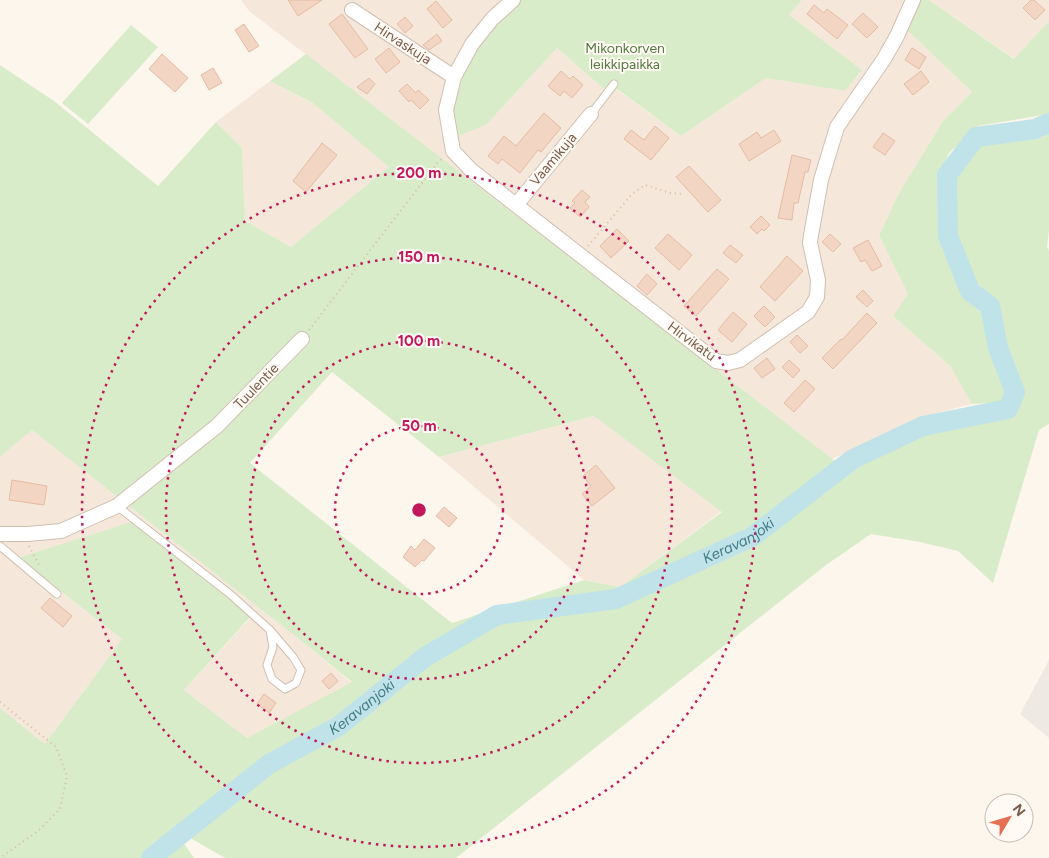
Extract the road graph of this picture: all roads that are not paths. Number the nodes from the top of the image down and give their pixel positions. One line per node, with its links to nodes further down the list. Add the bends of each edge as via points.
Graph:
1 (513, 0): 4 (street, via 472,44)
2 (913, 0): 7 (street, Hirvikatu, via 884,59 837,126 821,180 810,242 818,280 816,297 808,312 740,360 716,361)
3 (352, 10): 4 (street, Hirvaskuja)
4 (454, 77): 7 (street, Hirvikatu, via 446,110 453,151 471,170)
5 (614, 84): 6 (lane)
6 (591, 114): 7 (street, Vaamikuja)
7 (516, 205)
8 (302, 339): 9 (street, Tuulentie, via 217,426)
9 (117, 506): 10 (street, Tuulentie, via 61,531); 13 (lane, via 230,594)
10 (0, 534)
11 (0, 546): 12 (lane)
12 (57, 594)
13 (270, 630): 13 (lane, via 273,647 267,665 272,679 285,689 296,683 301,670)

